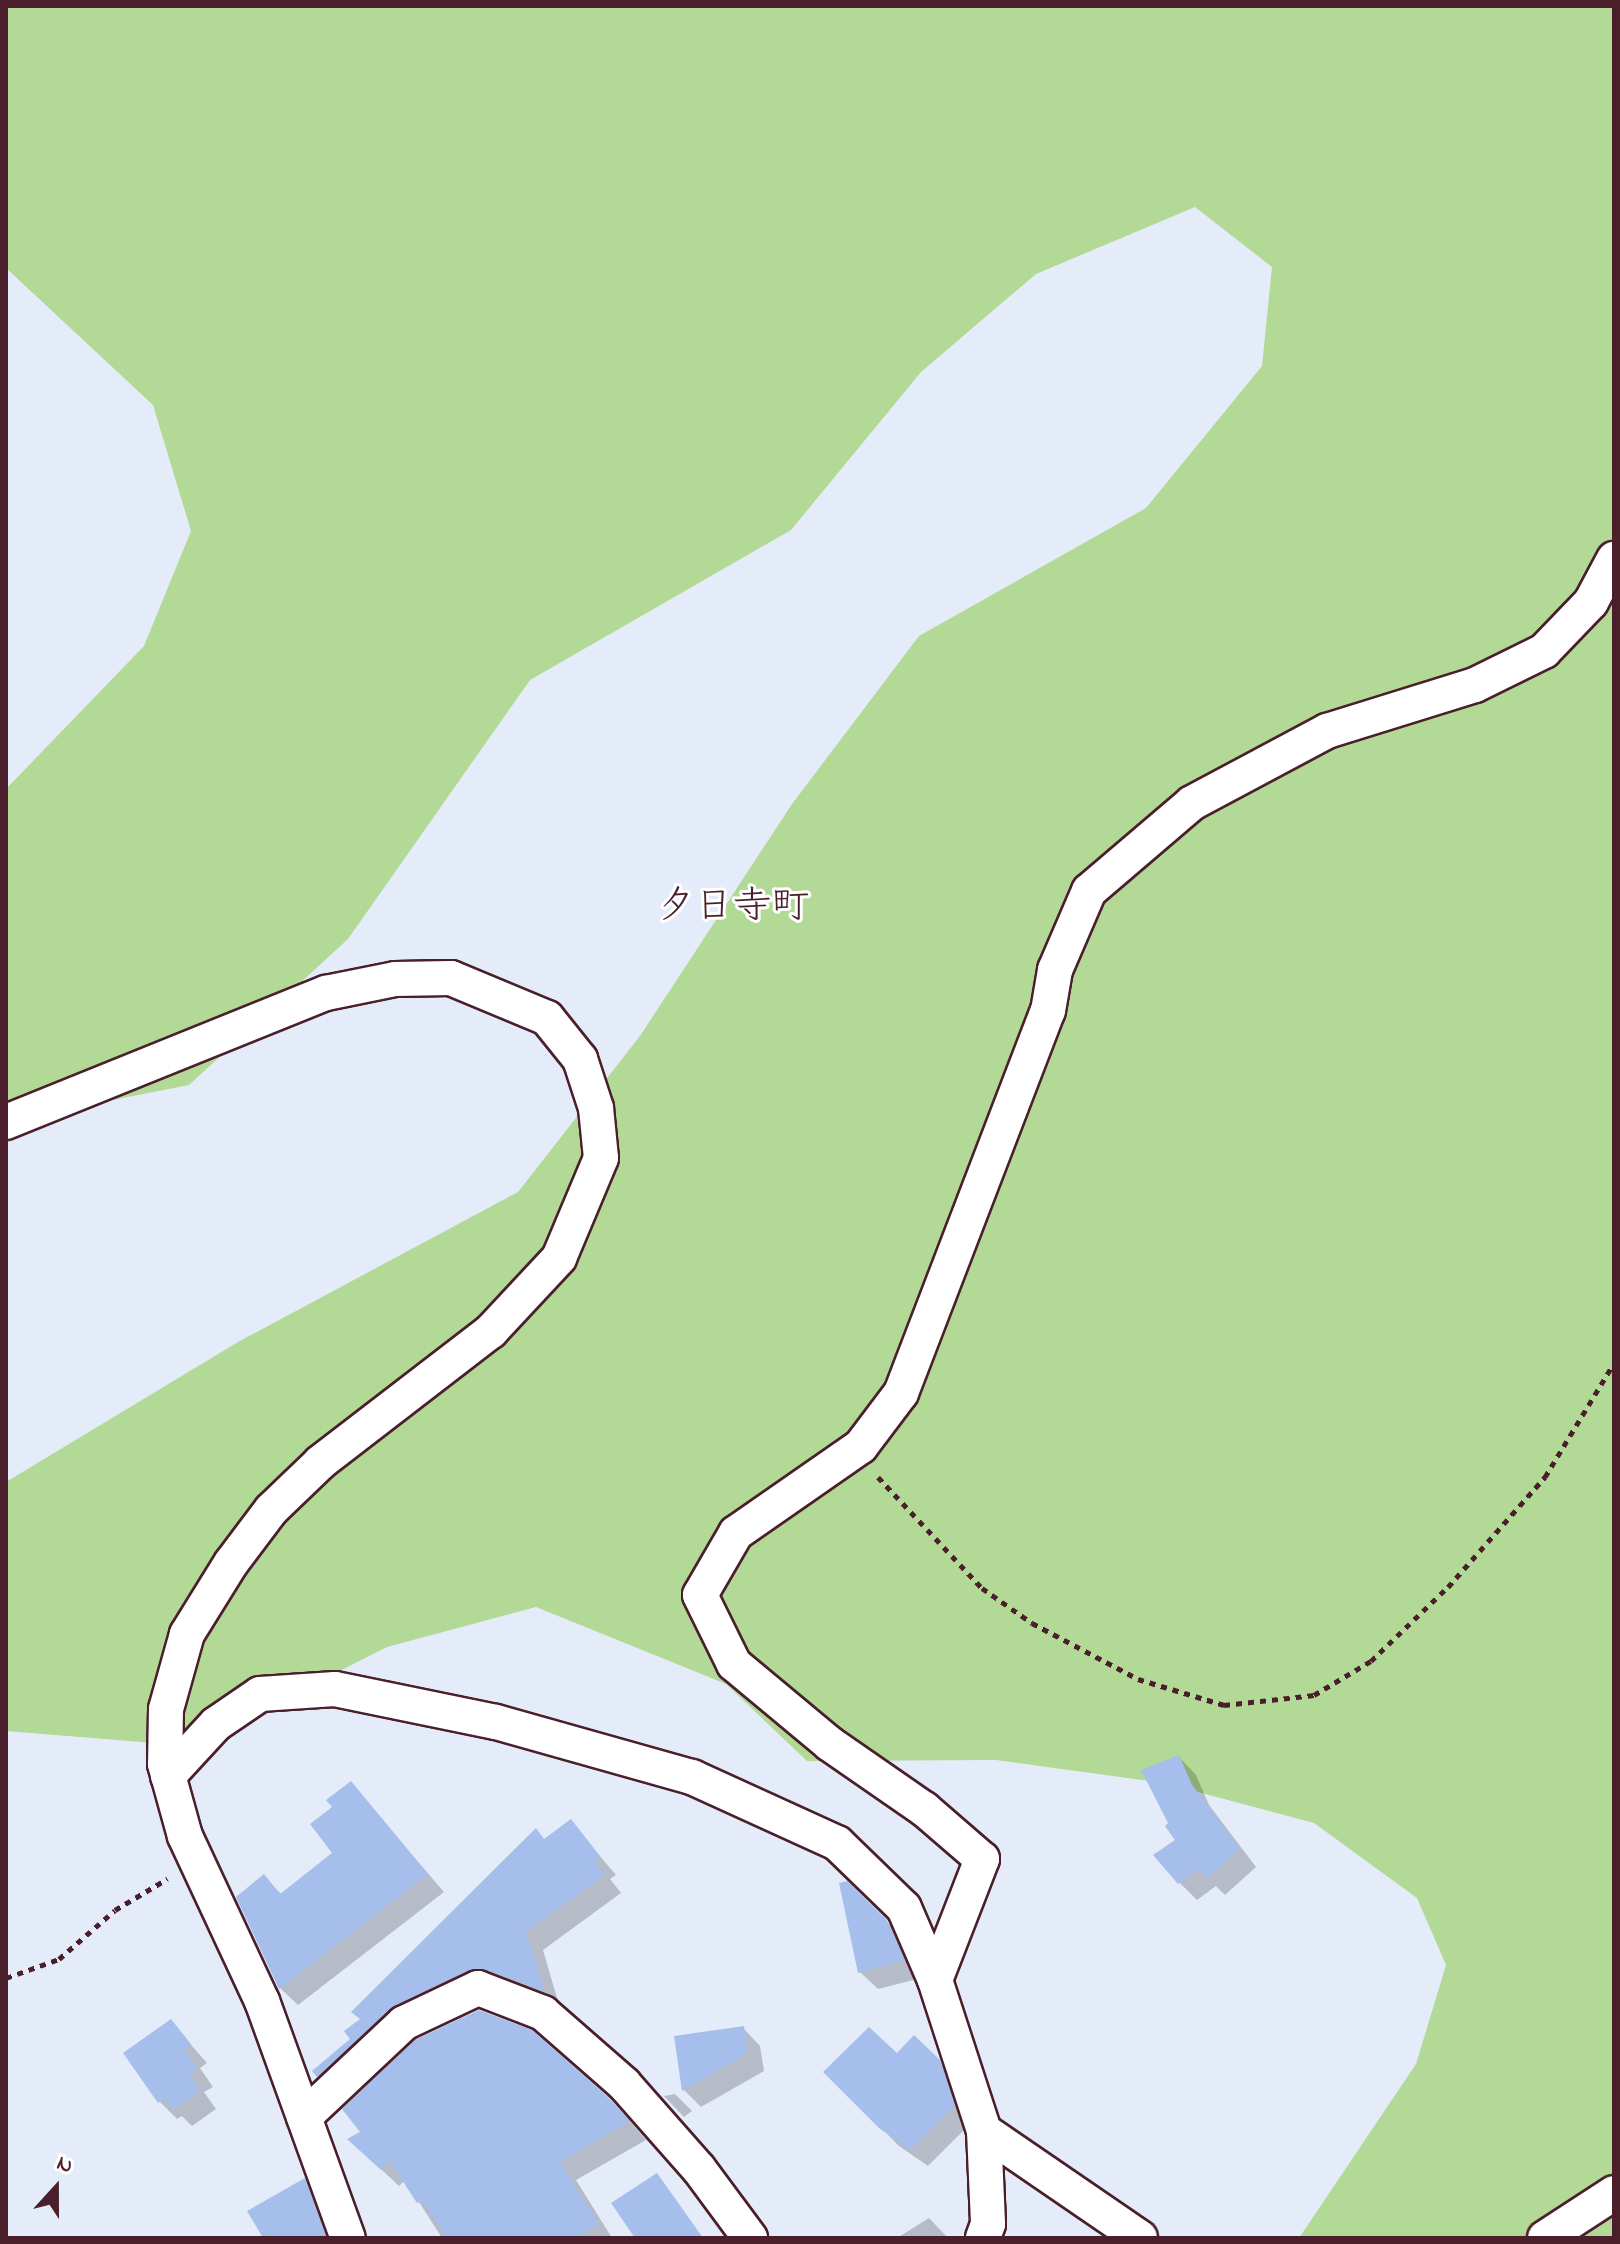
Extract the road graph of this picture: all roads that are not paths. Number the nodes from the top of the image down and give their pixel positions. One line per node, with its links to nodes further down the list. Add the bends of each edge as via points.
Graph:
1 (1614, 559): 4 (street, via 1591,602 1544,651 1475,685 1327,731 1192,803 1089,891 1055,970 1048,1011 901,1393 853,1450 736,1533 700,1595 734,1664 982,1859)
2 (6, 1122): 3 (street, via 326,993 409,978 451,978 547,1018 580,1059 596,1108 601,1158 559,1258 491,1331 321,1462 271,1510 231,1563 187,1634 166,1709)
3 (168, 1776): 4 (street, via 216,1724 260,1694 335,1689 496,1722 692,1777 837,1843 904,1908); 5 (street, via 185,1836 262,2001)
4 (935, 1980): 6 (street)
5 (304, 2117): 8 (street); 9 (street, via 404,2023 478,1988 543,2013 624,2084 699,2169)
6 (984, 2131): 10 (street, via 988,2224); 11 (street)
7 (1614, 2193): 12 (street)
8 (348, 2238)
9 (750, 2238)
10 (983, 2238)
11 (1140, 2238)
12 (1545, 2238)

